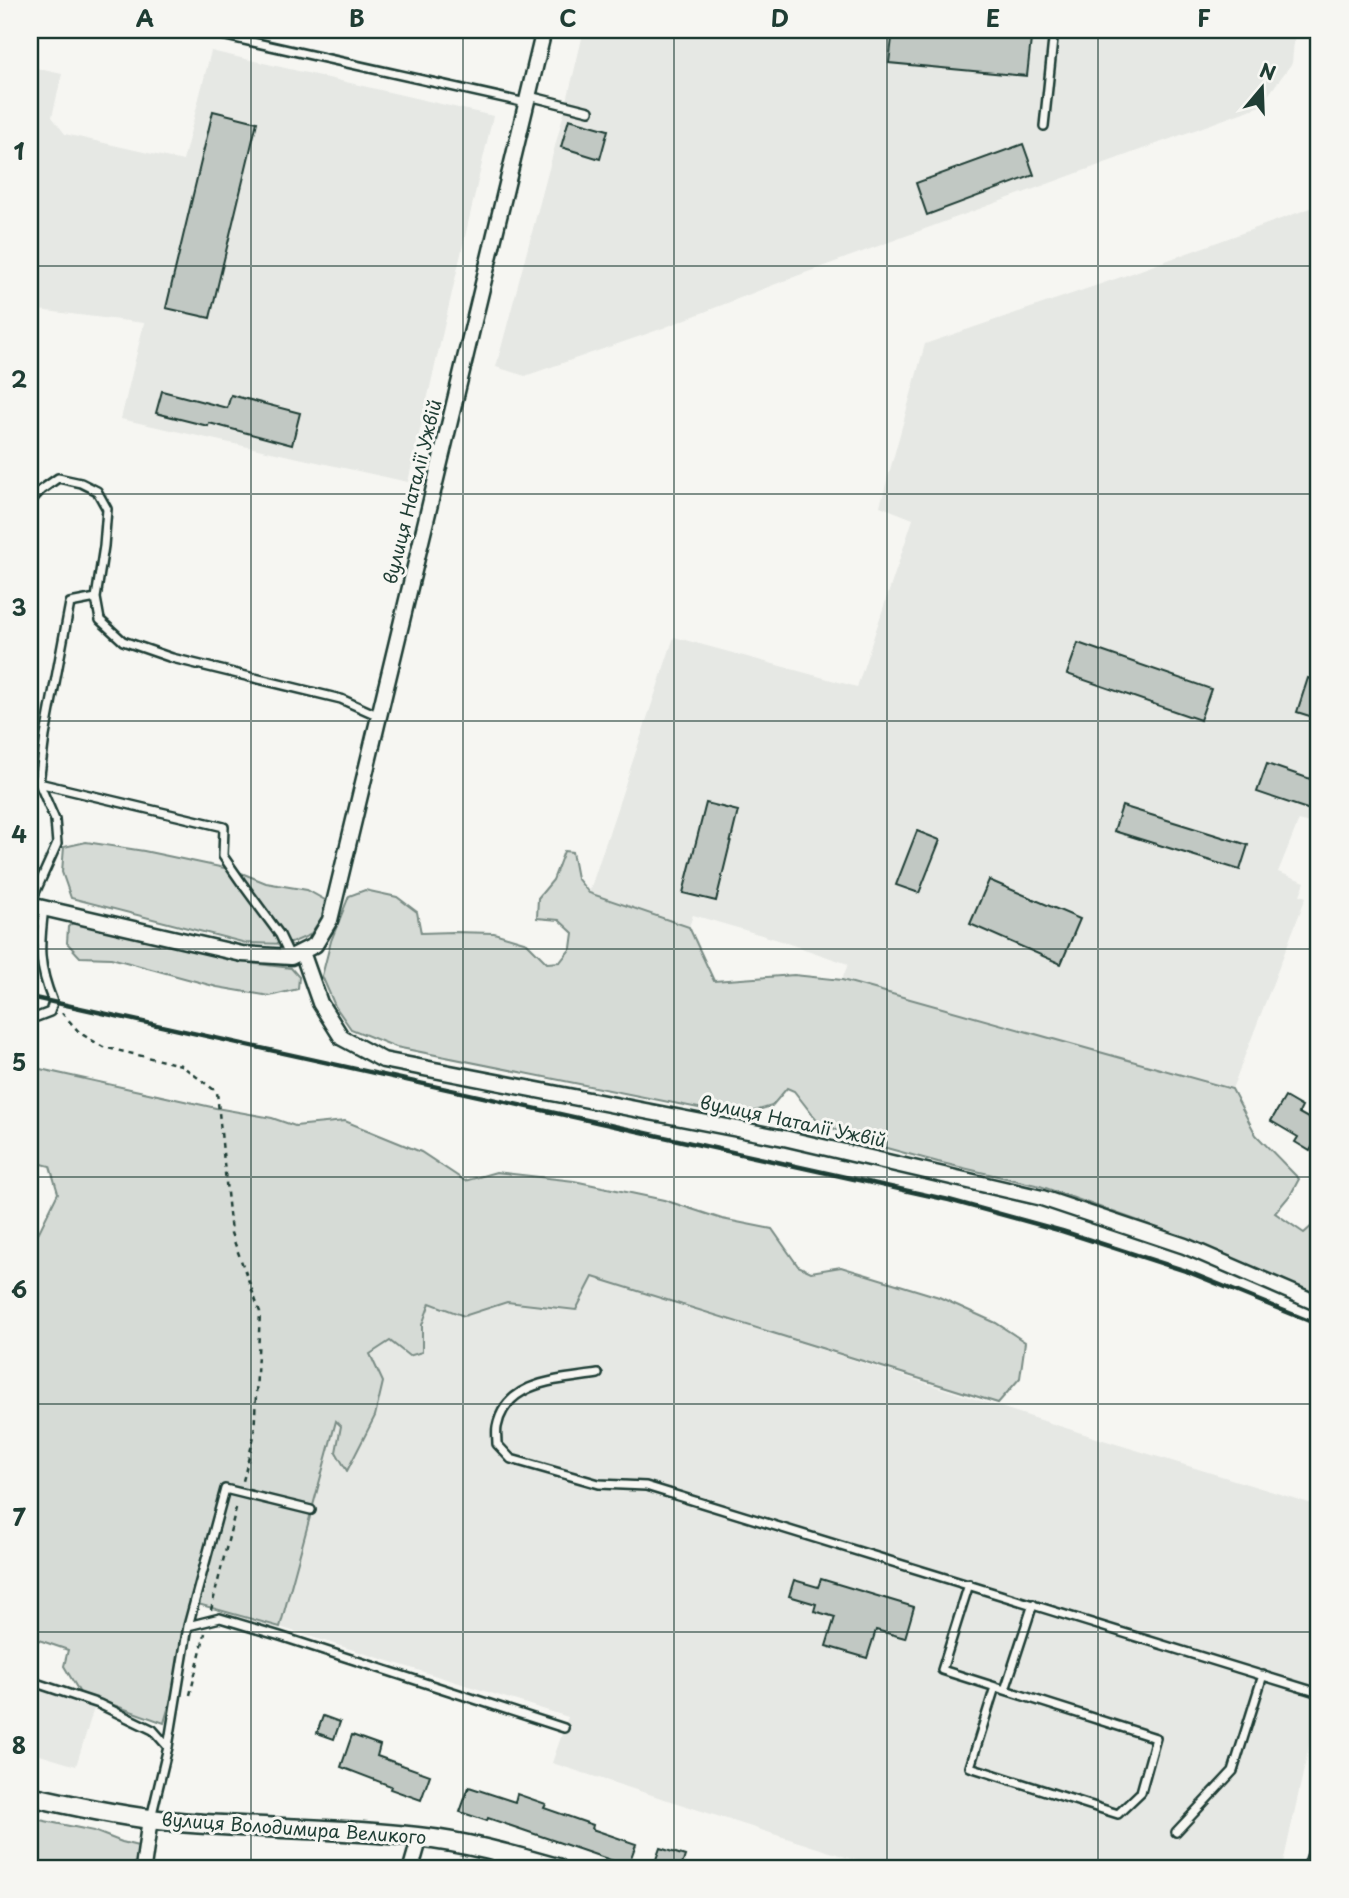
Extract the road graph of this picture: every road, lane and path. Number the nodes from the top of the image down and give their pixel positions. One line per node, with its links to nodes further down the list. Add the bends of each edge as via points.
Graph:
1 (199, 30): 4 (lane)
2 (544, 30): 4 (street, вулиця Наталії Ужвій)
3 (1054, 30): 6 (lane)
4 (527, 99): 5 (lane); 9 (street, вулиця Наталії Ужвій)
5 (589, 111)
6 (1044, 126)
7 (30, 502): 8 (lane, via 58,478 97,491 107,509)
8 (96, 598): 9 (lane, via 100,620 123,641 172,658 341,699); 11 (lane, via 70,603)
9 (379, 716): 13 (street, вулиця Наталії Ужвій, via 330,920 315,945)
10 (30, 781): 11 (lane)
11 (39, 783): 12 (lane, via 55,820 57,844); 13 (lane, via 224,827 223,856)
12 (35, 906): 13 (street, via 242,954); 14 (lane, via 40,962)
13 (296, 954): 16 (street, вулиця Наталії Ужвій, via 342,1038 383,1060 785,1138 1042,1198 1185,1246)
14 (53, 1002): 15 (lane, via 50,1012); 18 (path, via 80,1033 103,1047 181,1065 217,1093 231,1233 260,1312 254,1436)
15 (30, 1016)
16 (1319, 1304)
17 (598, 1374): 20 (lane, via 534,1384 509,1401 497,1426 497,1444 511,1459 599,1484 646,1486)
18 (240, 1493): 19 (lane); 22 (path); 23 (lane, via 225,1489)
19 (311, 1510)
20 (969, 1584): 21 (lane); 26 (lane, via 942,1670)
21 (1033, 1604): 24 (lane); 27 (lane)
22 (208, 1621): 23 (lane); 29 (path); 30 (lane, via 220,1618 280,1636)
23 (188, 1626): 31 (lane)
24 (1264, 1675): 28 (lane); 34 (lane, via 1233,1771)
25 (30, 1681): 31 (lane, via 99,1704 153,1730)
26 (995, 1687): 27 (lane); 27 (lane, via 970,1767 1118,1814 1141,1792 1156,1738)
27 (1005, 1690)
28 (1319, 1693)
29 (188, 1700)
30 (564, 1728)
31 (168, 1747): 33 (lane)
32 (30, 1796): 33 (street, вулиця Володимира Великого)
33 (150, 1819): 35 (street, вулиця Володимира Великого); 36 (street)
34 (1176, 1832)
35 (420, 1837): 37 (street); 38 (street, вулиця Володимира Великого, via 495,1850)
36 (143, 1868)
37 (411, 1868)
38 (557, 1868)

